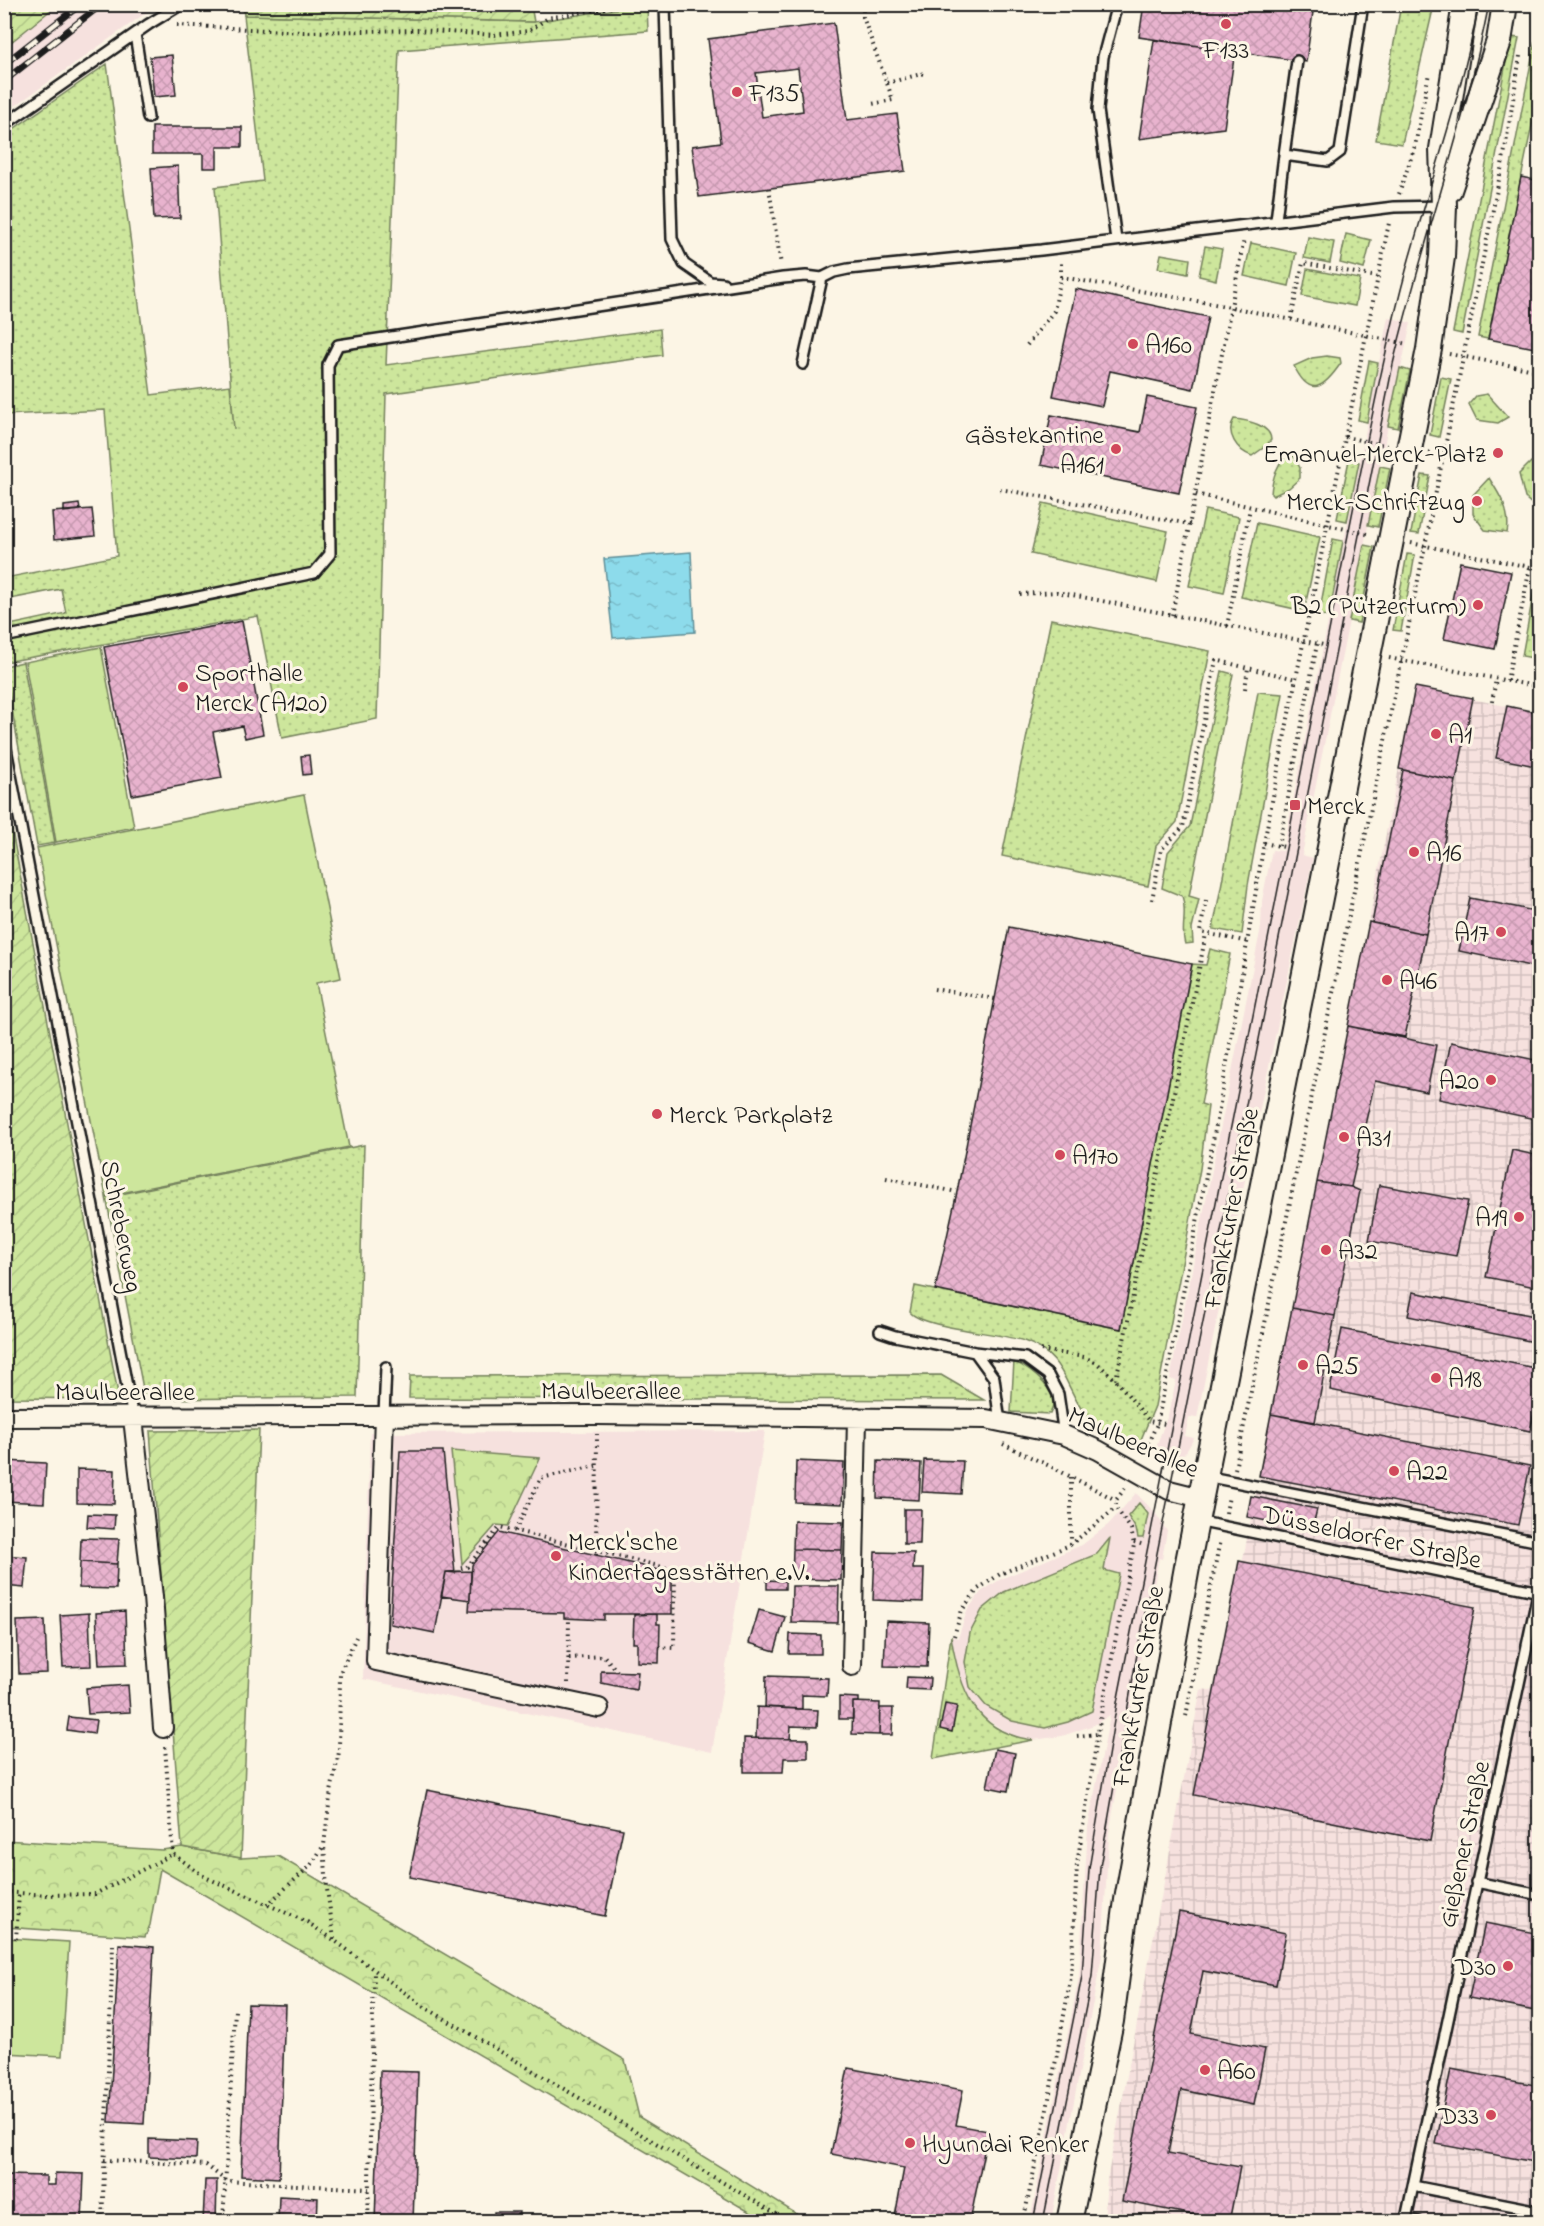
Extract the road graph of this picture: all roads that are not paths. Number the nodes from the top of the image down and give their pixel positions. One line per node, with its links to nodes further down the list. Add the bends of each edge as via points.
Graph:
1 (182, 4): 7 (lane)
2 (665, 4): 16 (lane, via 672,239 684,264 710,282)
3 (1117, 4): 14 (lane, via 1103,57 1098,110)
4 (1363, 4): 11 (lane, via 1340,152 1328,161)
5 (1466, 4): 12 (main road, Frankfurter Straße, via 1442,149)
6 (1505, 4): 12 (main road, Frankfurter Straße, via 1499,41)
7 (135, 33): 9 (lane); 10 (lane)
8 (1297, 61): 11 (lane)
9 (148, 118)
10 (4, 125)
11 (1284, 155): 13 (lane)
12 (1443, 206): 13 (lane, via 1394,207); 29 (main road, Frankfurter Straße, via 1442,257 1429,349)
13 (1276, 220): 14 (lane)
14 (1116, 240): 15 (lane, via 849,269)
15 (822, 278): 16 (lane, via 806,276); 17 (lane)
16 (737, 284): 18 (lane, via 338,345 328,365 330,554 314,573)
17 (803, 364)
18 (4, 637)
19 (4, 738): 26 (lane, Schreberweg)
20 (880, 1331): 21 (lane)
21 (975, 1352): 27 (lane, via 994,1378); 28 (lane, via 1024,1358 1048,1375 1058,1394)
22 (386, 1367): 23 (lane)
23 (384, 1415): 25 (street, Maulbeerallee); 26 (street, Maulbeerallee); 33 (street, via 376,1661)
24 (4, 1417): 26 (street, Maulbeerallee)
25 (857, 1417): 27 (street, Maulbeerallee); 32 (street)
26 (134, 1418): 34 (street, Schreberweg)
27 (1000, 1422): 28 (street, Maulbeerallee)
28 (1064, 1435): 29 (street, Maulbeerallee, via 1169,1490)
29 (1201, 1498): 30 (lane, Düsseldorfer Straße, via 1233,1481); 31 (lane, Düsseldorfer Straße); 39 (main road, Frankfurter Straße, via 1127,1900 1111,2021)
30 (1539, 1542)
31 (1539, 1589): 35 (lane, Gießener Straße)
32 (852, 1666)
33 (599, 1708)
34 (163, 1728)
35 (1476, 1882): 36 (lane); 37 (lane, Gießener Straße)
36 (1539, 1895)
37 (1413, 2186): 38 (lane); 40 (lane, Gießener Straße, via 1406,2219)
38 (1539, 2211)
39 (1069, 2222)
40 (1419, 2222)

